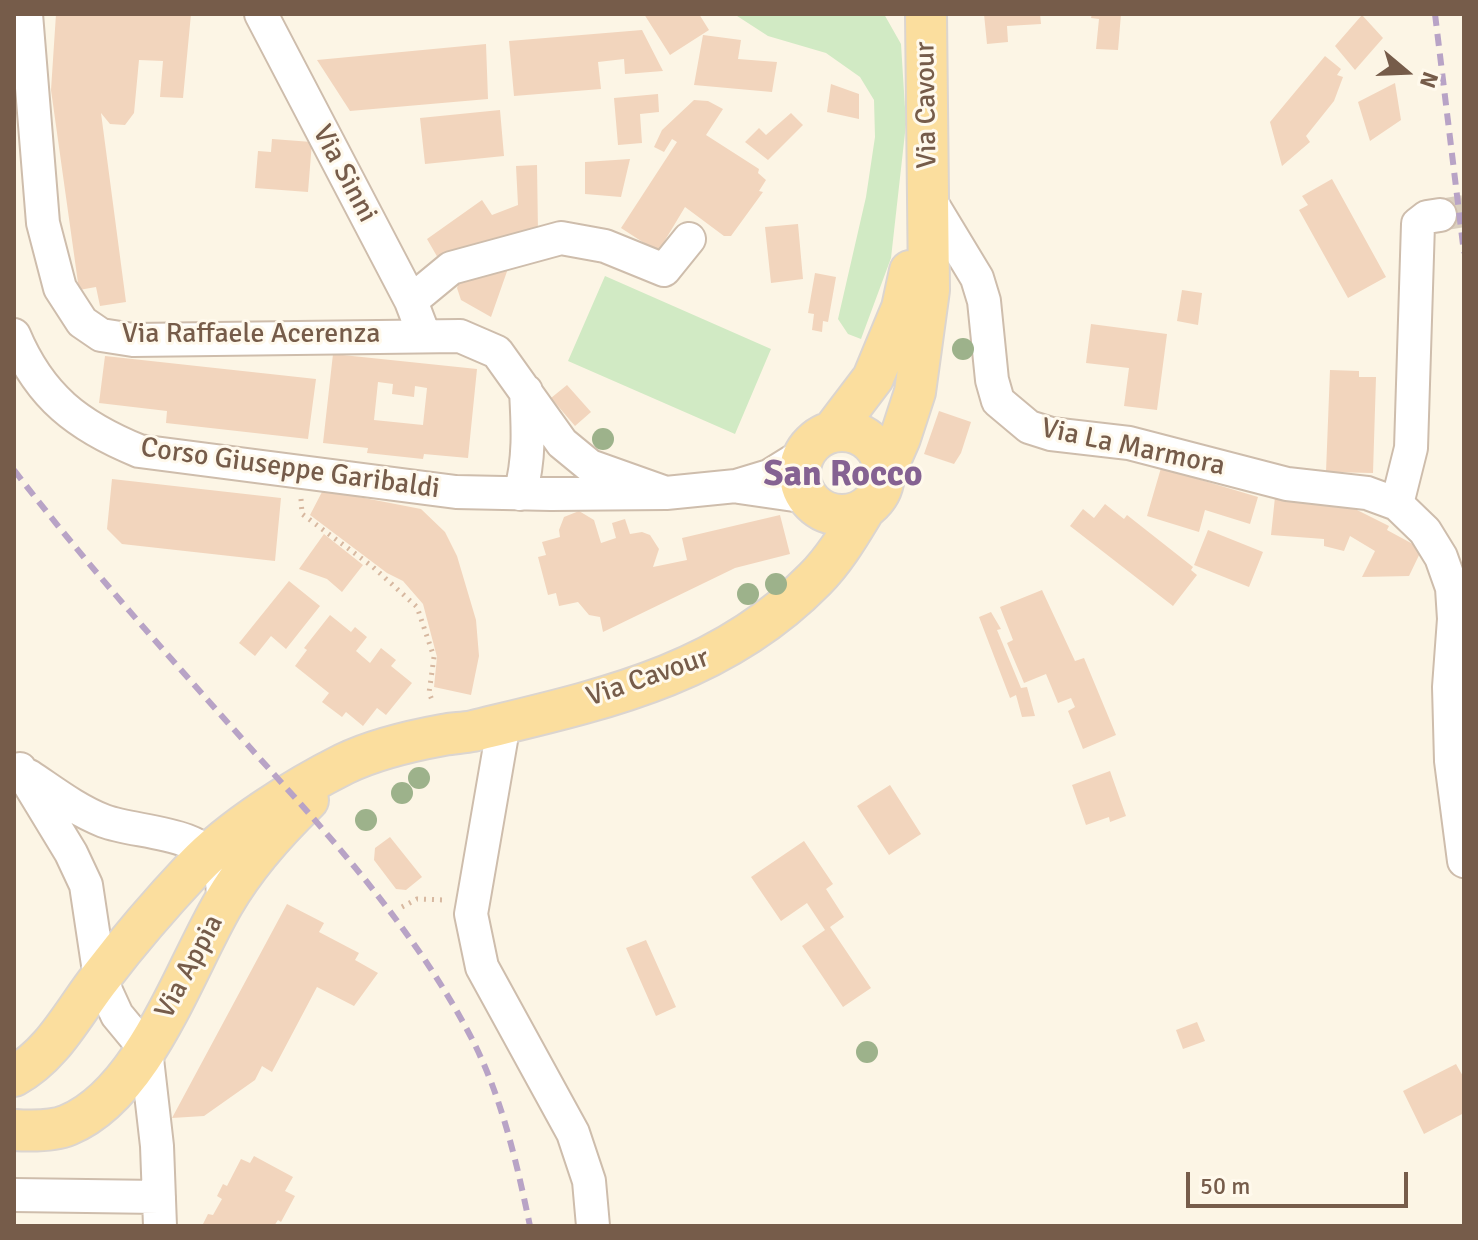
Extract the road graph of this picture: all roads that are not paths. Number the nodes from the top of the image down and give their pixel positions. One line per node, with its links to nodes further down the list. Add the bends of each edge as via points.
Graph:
1 (26, 14): 9 (street, Via Raffaele Acerenza, via 43,223 60,288 82,322 101,335 133,340)
2 (261, 14): 7 (street, Via Sinni)
3 (926, 14): 4 (main road, Via Cavour)
4 (928, 197): 11 (main road, Via Cavour, via 902,308 873,378); 12 (main road, Via Cavour, via 929,290 915,392); 17 (street, Via La Marmora, via 977,278 998,401 1029,427 1129,443 1287,484 1367,493)
5 (1440, 215): 17 (street, via 1418,224 1411,448)
6 (689, 239): 7 (street, via 664,270 605,246 561,238 451,268)
7 (411, 301): 9 (street, Via Sinni)
8 (14, 335): 15 (street, Corso Giuseppe Garibaldi, via 23,357 73,417 139,451 456,492)
9 (424, 335): 10 (street, Via Raffaele Acerenza, via 460,336 497,352)
10 (526, 391): 14 (street, Via Raffaele Acerenza, via 562,443 590,466); 15 (street, via 529,441)
11 (819, 443): 12 (main road, via 851,432 868,439); 13 (street, Via Cavour, via 769,476); 16 (main road, via 801,467 802,483)
12 (885, 472): 18 (main road, Via Cavour, via 875,500)
13 (736, 486): 14 (street, Via Cavour); 16 (street, Via Cavour)
14 (666, 493): 15 (street, Corso Giuseppe Garibaldi)
15 (520, 494)
16 (816, 504): 18 (main road, Via Cavour, via 844,515); 19 (main road, via 824,540)
17 (1397, 504): 24 (street, Via La Marmora, via 1425,531 1452,588 1451,761)
18 (864, 510): 19 (main road, Via Cavour)
19 (817, 578): 20 (main road, Via Cavour, via 749,634 691,667)
20 (504, 723): 21 (main road, Via Appia, via 407,742); 32 (street, via 471,914 482,967 573,1133 589,1181)
21 (345, 764): 23 (main road, Via Appia, via 253,818); 25 (main road, Via Appia, via 284,824)
22 (17, 766): 23 (street, via 87,813 197,845); 26 (street, via 86,885)
23 (208, 855): 25 (street, via 218,865); 26 (main road, Via Appia)
24 (1464, 861)
25 (224, 902): 27 (main road, Via Appia)
26 (100, 978): 27 (street, via 117,1015); 28 (main road, Via Appia, via 49,1048)
27 (146, 1050): 29 (main road, Via Appia, via 94,1111 66,1126); 31 (street)
28 (14, 1076)
29 (14, 1130)
30 (14, 1195): 31 (street)
31 (160, 1211)
32 (593, 1226)

